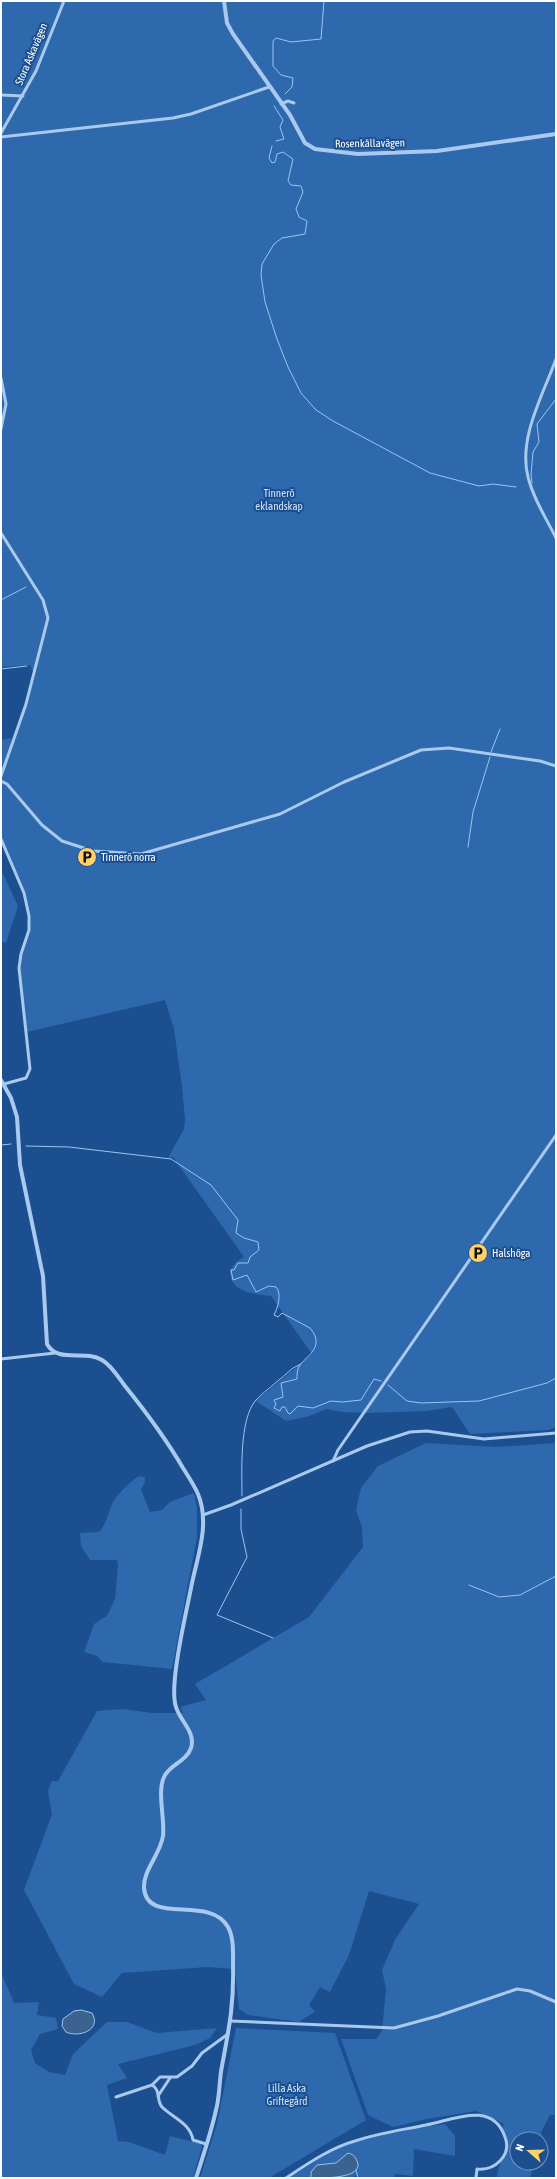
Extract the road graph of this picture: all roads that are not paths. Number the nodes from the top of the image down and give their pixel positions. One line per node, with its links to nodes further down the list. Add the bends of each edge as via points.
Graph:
1 (64, 1): 5 (street, Stora Askavägen, via 36,71)
2 (224, 1): 3 (street, Rosenkällavägen, via 229,28)
3 (269, 87): 7 (street, Rosenkällavägen); 10 (street, via 173,118)
4 (1, 95): 5 (street)
5 (22, 96): 8 (street, Stora Askavägen)
6 (294, 103): 7 (street, via 288,100)
7 (281, 104): 9 (street, Rosenkällavägen, via 305,143 320,151 358,154 437,150)
8 (1, 133)
9 (556, 134)
10 (1, 137)
11 (556, 359): 15 (street, via 531,426 526,458 527,475 533,492)
12 (1, 378): 13 (street, via 6,404)
13 (1, 429)
14 (1, 533): 17 (street, via 43,600 48,618 26,704)
15 (556, 538)
16 (556, 766): 18 (street, via 540,761 449,748 421,750 344,782 280,814 141,854 99,852 62,842 51,834 7,784)
17 (1, 776)
18 (1, 781)
19 (1, 839): 20 (street, via 27,900 30,923 19,972 30,1069 26,1078)
20 (2, 1082): 22 (street, via 11,1098 16,1117 20,1165 43,1276 47,1344)
21 (556, 1135): 25 (street, via 338,1450)
22 (55, 1353): 23 (street); 26 (street, via 93,1356 109,1365 147,1412 169,1445 196,1490)
23 (1, 1359)
24 (556, 1433): 25 (street, via 484,1439 427,1431 410,1432)
25 (333, 1461): 26 (street, via 232,1505)
26 (202, 1515): 28 (street, via 201,1545 181,1635 174,1689 176,1707 191,1735 191,1746 184,1758 170,1768 162,1780 162,1837 146,1877 144,1890 148,1899 158,1907 206,1911 218,1916 230,1930 234,1993)
27 (556, 2002): 28 (street, via 530,1991 517,1989 394,2028)
28 (231, 2021): 29 (street)
29 (229, 2033): 30 (street, via 202,2053 189,2069 177,2077); 34 (street, via 218,2102)
30 (170, 2078): 31 (street, via 160,2077); 33 (street)
31 (152, 2085): 32 (street); 33 (street)
32 (116, 2096)
33 (158, 2096): 34 (street, via 161,2106 190,2129 193,2140)
34 (206, 2144): 35 (street)
35 (196, 2178)
36 (286, 2178): 37 (street, via 325,2154 354,2141 471,2114 491,2118 498,2124 506,2139 503,2159 492,2168 477,2169)
37 (476, 2178)

